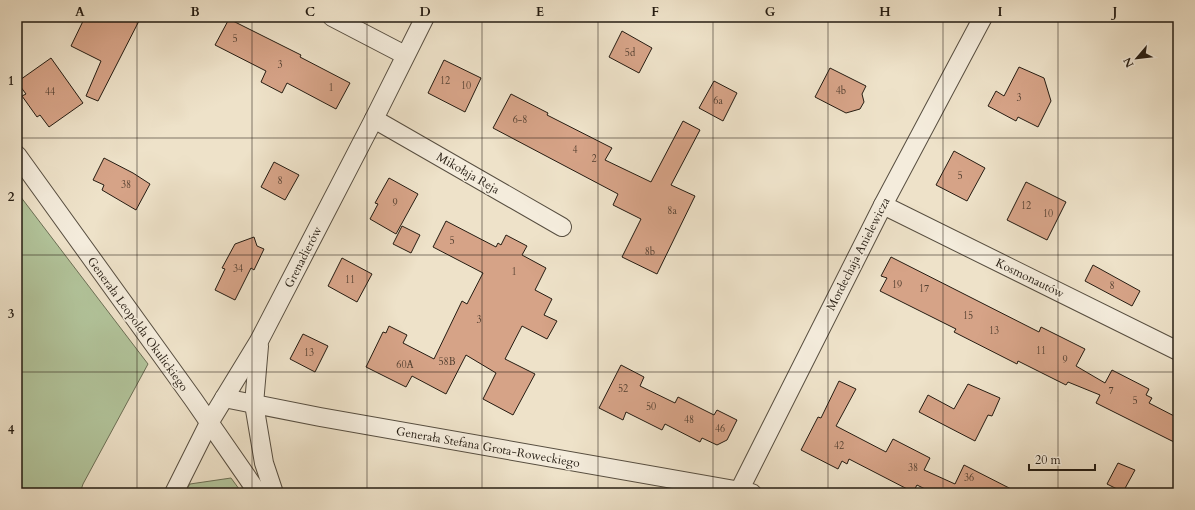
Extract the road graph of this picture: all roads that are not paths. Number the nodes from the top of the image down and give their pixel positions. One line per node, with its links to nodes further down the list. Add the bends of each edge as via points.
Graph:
1 (332, 17): 4 (street)
2 (425, 17): 4 (street, Grenadierów)
3 (982, 17): 7 (street, Mordechaja Anielewicza)
4 (405, 55): 5 (street, Grenadierów)
5 (374, 119): 8 (street, Mikołaja Reja); 9 (street, Grenadierów)
6 (17, 155): 13 (street, Generała Leopolda Okulickiego)
7 (883, 205): 10 (street, Kosmonautów); 14 (street, Mordechaja Anielewicza)
8 (562, 227)
9 (259, 341): 11 (street, Grenadierów); 12 (street)
10 (1178, 351)
11 (224, 398): 12 (street, Generała Stefana Grota-Roweckiego); 13 (street, Grenadierów)
12 (254, 404): 14 (street, Generała Stefana Grota-Roweckiego, via 320,418); 17 (street, via 264,463)
13 (209, 423): 15 (street, Grenadierów); 16 (street, Generała Leopolda Okulickiego)
14 (743, 492)
15 (174, 493)
16 (258, 493)
17 (274, 493)

